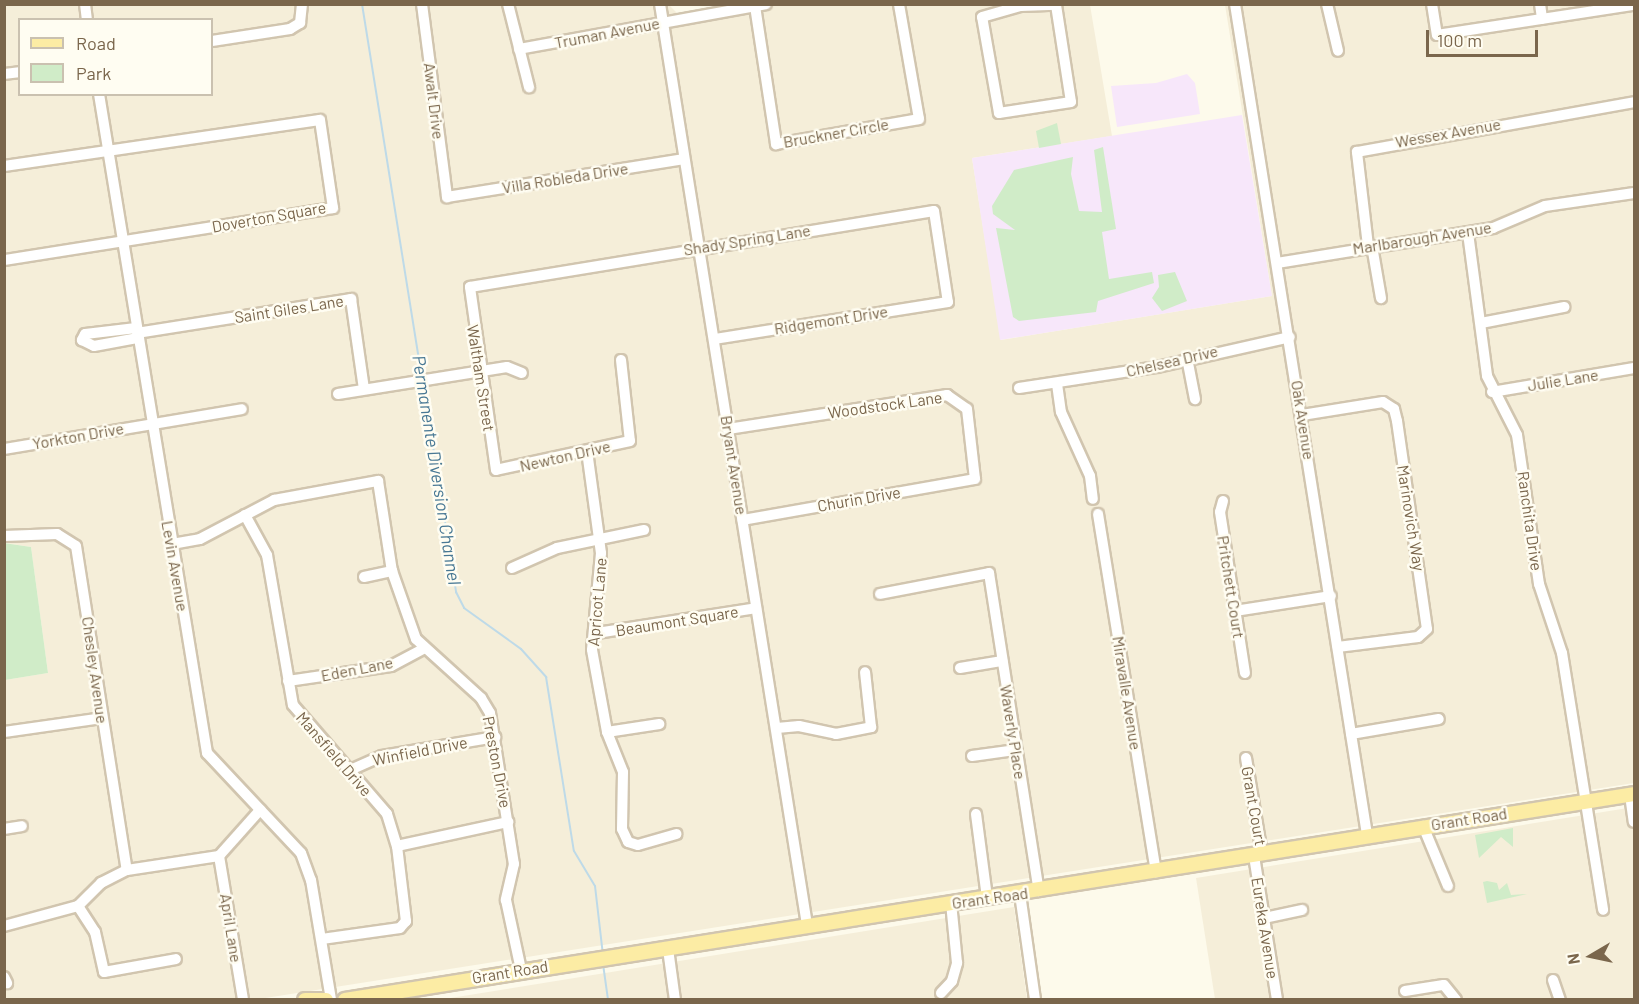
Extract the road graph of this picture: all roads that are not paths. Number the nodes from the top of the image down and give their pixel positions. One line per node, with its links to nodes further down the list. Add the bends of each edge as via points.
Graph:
1 (302, 4): 15 (street, via 300,23 290,29)
2 (422, 4): 25 (street, Awalt Drive)
3 (508, 4): 16 (street)
4 (660, 4): 14 (street, Bryant Avenue)
5 (899, 4): 11 (street, Bruckner Circle, via 919,118 776,144)
6 (1235, 4): 31 (street, Oak Avenue)
7 (1327, 4): 17 (street)
8 (1432, 4): 13 (street, via 1437,35)
9 (1540, 4): 13 (street)
10 (1635, 4): 13 (street)
11 (761, 5): 14 (street, Truman Avenue)
12 (1020, 5): 12 (street, via 1056,5 1071,102 999,113 982,17)
13 (1542, 19)
14 (663, 22): 16 (street, Truman Avenue); 22 (street, Bryant Avenue)
15 (213, 41)
16 (519, 50): 18 (street)
17 (1338, 51)
18 (529, 87)
19 (99, 96): 21 (street, Levin Avenue)
20 (1635, 102): 28 (street, Wessex Avenue, via 1357,152)
21 (108, 152): 23 (street); 27 (street, Levin Avenue); 27 (street, Doverton Square, via 320,120 333,208)
22 (684, 159): 25 (street, Villa Robleda Drive); 29 (street, Bryant Avenue)
23 (4, 166)
24 (1635, 193): 26 (street, Marlbarough Avenue, via 1545,206)
25 (447, 197)
26 (1468, 233): 28 (street, Marlbarough Avenue); 36 (street, Ranchita Drive)
27 (121, 241): 30 (street); 37 (street, Levin Avenue)
28 (1370, 246): 31 (street, Marlbarough Avenue); 33 (street)
29 (699, 248): 32 (street, Shady Spring Lane); 34 (street, Shady Spring Lane, via 934,211); 40 (street, Bryant Avenue)
30 (4, 260)
31 (1277, 263): 38 (street, Oak Avenue)
32 (470, 287): 44 (street, Waltham Street)
33 (1381, 298)
34 (948, 302): 40 (street, Ridgemont Drive)
35 (1564, 307): 36 (street)
36 (1481, 324): 49 (street, Ranchita Drive)
37 (137, 333): 39 (street, Saint Giles Lane); 48 (street, Saint Giles Lane, via 351,299); 54 (street, Levin Avenue)
38 (1290, 337): 41 (street, Chelsea Drive); 53 (street, Oak Avenue)
39 (105, 338)
40 (714, 339): 55 (street, Bryant Avenue)
41 (1187, 358): 46 (street, Chelsea Drive); 51 (street)
42 (621, 360): 57 (street, Newton Drive, via 632,438)
43 (1635, 368): 49 (street, Julie Lane)
44 (480, 371): 45 (street, via 507,367); 48 (street); 58 (street, Waltham Street)
45 (522, 373)
46 (1057, 384): 47 (street, Chelsea Drive); 60 (street, via 1061,412 1090,476)
47 (1019, 388)
48 (364, 389): 50 (street)
49 (1492, 392): 97 (street, Ranchita Drive, via 1514,424 1520,447 1539,584 1562,653)
50 (338, 394)
51 (1195, 399)
52 (242, 409): 54 (street, Yorkton Drive)
53 (1302, 415): 73 (street, Oak Avenue); 77 (street, Marinovich Way, via 1383,402 1394,410 1397,421 1427,629 1418,637)
54 (152, 423): 56 (street, Yorkton Drive); 68 (street, Levin Avenue)
55 (728, 429): 59 (street, Woodstock Lane, via 946,395 967,409); 64 (street, Bryant Avenue)
56 (4, 449)
57 (587, 451): 58 (street, Newton Drive); 67 (street, Apricot Lane)
58 (496, 470)
59 (975, 479): 64 (street, Churin Drive)
60 (1093, 499)
61 (1223, 501): 75 (street, Pritchett Court, via 1220,512)
62 (1098, 514): 111 (street, Miravalle Avenue)
63 (245, 515): 68 (street, Preston Drive, via 200,539); 70 (street, Preston Drive, via 274,500 378,482); 83 (street, Mansfield Drive, via 267,555)
64 (743, 520): 74 (street, Bryant Avenue)
65 (644, 530): 67 (street)
66 (4, 536): 84 (street, Chesley Avenue, via 57,534 76,546)
67 (601, 542): 69 (street, via 558,548); 76 (street, Apricot Lane)
68 (172, 544): 98 (street, Levin Avenue, via 207,753)
69 (512, 568)
70 (392, 571): 71 (street); 78 (street, Preston Drive)
71 (364, 578)
72 (880, 594): 79 (street, Waverly Place, via 989,573)
73 (1331, 596): 75 (street); 77 (street, Oak Avenue)
74 (756, 608): 76 (street, Beaumont Square); 87 (street, Bryant Avenue)
75 (1235, 611): 82 (street, Pritchett Court)
76 (597, 633): 89 (street, Apricot Lane, via 592,650)
77 (1338, 647): 90 (street, Oak Avenue)
78 (423, 649): 83 (street, Eden Lane, via 391,666); 91 (street, Preston Drive, via 481,698)
79 (1002, 661): 80 (street); 92 (street, Waverly Place)
80 (960, 668)
81 (865, 672): 87 (street, via 871,727 836,734 799,726)
82 (1245, 673)
83 (288, 681): 95 (street, Mansfield Drive, via 301,718)
84 (102, 718): 88 (street); 110 (street, Chesley Avenue)
85 (1438, 719): 90 (street)
86 (659, 724): 89 (street)
87 (777, 728): 121 (street, Bryant Avenue)
88 (4, 732)
89 (607, 732): 105 (street, Apricot Lane, via 622,772 620,814 628,842 638,845)
90 (1351, 734): 106 (street, Oak Avenue)
91 (495, 737): 95 (street, Winfield Drive, via 382,756); 100 (street, Preston Drive)
92 (1015, 750): 93 (street); 113 (street, Waverly Place)
93 (972, 756)
94 (1246, 758): 108 (street, Grant Court)
95 (348, 771): 107 (street, Mansfield Drive, via 387,814)
96 (1632, 795): 97 (main road, Grant Road); 101 (street)
97 (1586, 808): 103 (main road, Grant Road); 119 (street, Ranchita Drive)
98 (260, 810): 109 (street); 123 (street, Levin Avenue, via 300,853)
99 (976, 814): 115 (street)
100 (508, 822): 107 (street); 126 (street, Preston Drive, via 514,864 506,900)
101 (1635, 822)
102 (22, 826): 104 (street)
103 (1423, 826): 106 (main road, Grant Road); 112 (street)
104 (4, 829)
105 (676, 834)
106 (1367, 835): 108 (main road, Grant Road)
107 (397, 846): 123 (street, Mansfield Drive, via 406,921 400,928)
108 (1258, 855): 111 (main road, Grant Road); 120 (street, Eureka Avenue)
109 (219, 856): 110 (street); 130 (street, April Lane)
110 (127, 870): 117 (street, via 101,883)
111 (1156, 872): 113 (main road, Grant Road)
112 (1448, 886)
113 (1039, 891): 114 (main road, Grant Road)
114 (1020, 894): 115 (main road, Grant Road); 136 (street)
115 (987, 898): 116 (main road, Grant Road)
116 (951, 903): 121 (main road, Grant Road); 129 (street, via 957,963 952,981)
117 (78, 906): 122 (street); 125 (street, via 95,932 104,972)
118 (1302, 910): 120 (street)
119 (1603, 910)
120 (1264, 918): 137 (street, Eureka Avenue)
121 (807, 925): 124 (main road, Grant Road)
122 (4, 926)
123 (322, 939): 133 (street, Levin Avenue)
124 (668, 949): 126 (main road, Grant Road); 135 (street)
125 (176, 959)
126 (521, 970): 134 (main road, Grant Road)
127 (1553, 980): 139 (street)
128 (1405, 991): 138 (street, via 1444,985)
129 (941, 993)
130 (243, 999)
131 (305, 999): 132 (main road)
132 (326, 999)
133 (331, 999)
134 (345, 999)
135 (675, 999)
136 (1035, 999)
137 (1277, 999)
138 (1456, 999)
139 (1560, 999)

